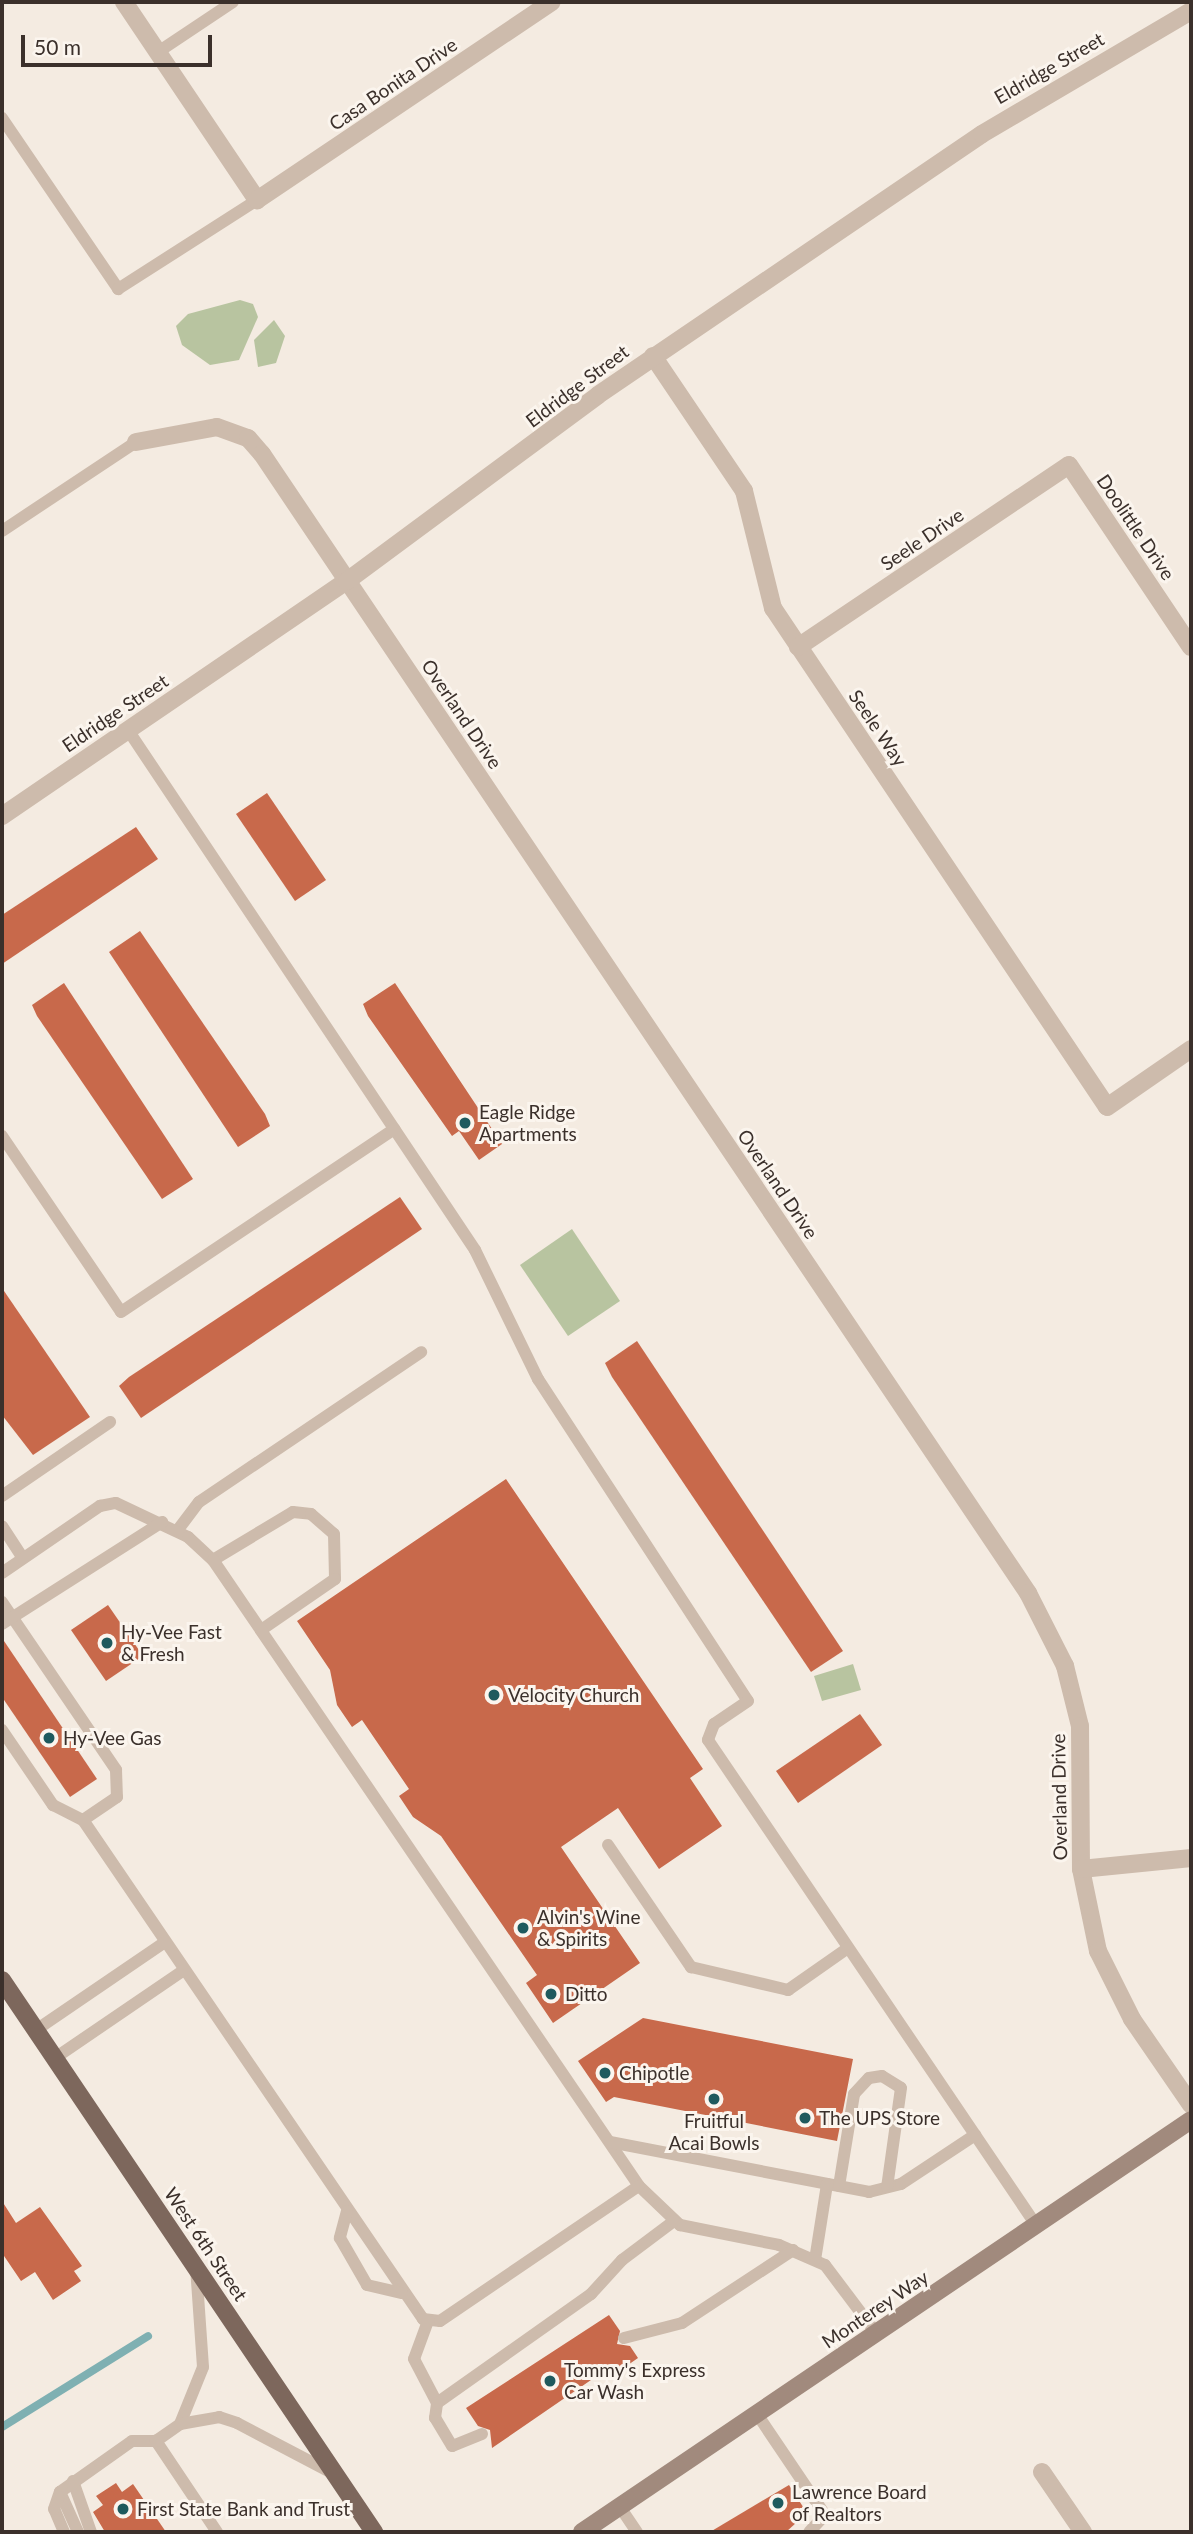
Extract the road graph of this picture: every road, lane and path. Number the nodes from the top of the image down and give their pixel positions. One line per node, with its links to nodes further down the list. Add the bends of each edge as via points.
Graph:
1 (124, 2): 5 (street)
2 (233, 2): 5 (lane)
3 (552, 2): 7 (street, Casa Bonita Drive)
4 (1191, 11): 8 (street, Eldridge Street, via 1051,89)
5 (158, 52): 7 (street)
6 (2, 118): 7 (lane, via 118,289)
7 (257, 200)
8 (653, 356): 12 (street, Eldridge Street); 13 (street, Seele Way, via 744,491 773,608)
9 (136, 442): 11 (lane); 12 (street, Overland Drive, via 217,427 248,438)
10 (1069, 465): 13 (street, Seele Drive); 14 (street, Doolittle Drive)
11 (2, 531)
12 (347, 582): 15 (street, Eldridge Street); 36 (street, Overland Drive, via 1028,1593 1065,1666 1080,1726)
13 (798, 647): 17 (street, Seele Way, via 1107,1107)
14 (1191, 647)
15 (128, 730): 16 (street, Eldridge Street); 18 (lane)
16 (2, 816)
17 (1191, 1049)
18 (394, 1129): 19 (lane, via 121,1312); 38 (lane, via 474,1250 538,1379 748,1701 714,1724 708,1740)
19 (2, 1136)
20 (421, 1352): 25 (lane, via 199,1502)
21 (110, 1422): 22 (lane)
22 (2, 1496)
23 (162, 1522): 25 (lane); 26 (lane, via 116,1503 100,1506); 30 (lane)
24 (2, 1526): 26 (lane)
25 (177, 1531): 27 (lane)
26 (23, 1558): 28 (lane)
27 (214, 1560): 31 (lane); 31 (lane, via 293,1512 311,1514 334,1534 340,1564 335,1579)
28 (2, 1573)
29 (2, 1602): 30 (lane)
30 (7, 1621): 33 (lane, via 116,1770 117,1797)
31 (261, 1630): 46 (lane)
32 (2, 1730): 33 (lane, via 53,1805)
33 (83, 1821): 37 (lane)
34 (608, 1845): 38 (lane, via 691,1967 788,1990)
35 (1191, 1858): 36 (street)
36 (1081, 1869): 43 (street, Overland Drive, via 1088,1915 1111,1983)
37 (165, 1942): 39 (lane); 41 (lane)
38 (848, 1948): 45 (lane)
39 (184, 1970): 42 (lane); 50 (lane)
40 (2, 1980): 41 (main road, West 6th Street)
41 (36, 2030): 42 (main road, West 6th Street)
42 (55, 2058): 55 (main road, West 6th Street)
43 (1191, 2105)
44 (1191, 2120): 52 (street, Monterey Way)
45 (975, 2135): 49 (lane); 52 (lane)
46 (610, 2142): 47 (lane); 48 (lane)
47 (833, 2185): 49 (lane, via 869,2192); 49 (lane, via 858,2086 869,2078 895,2079 901,2103); 54 (lane)
48 (639, 2186): 51 (lane); 57 (lane, via 440,2321)
49 (887, 2187)
50 (347, 2211): 56 (lane); 56 (lane, via 341,2238 353,2264 380,2292)
51 (674, 2221): 53 (lane, via 699,2232); 60 (lane, via 622,2260 591,2294)
52 (1036, 2225): 58 (street, Monterey Way)
53 (793, 2249): 54 (lane); 59 (lane, via 682,2323)
54 (815, 2260): 58 (lane, via 842,2283)
55 (195, 2267): 62 (lane, via 203,2367); 66 (main road, West 6th Street)
56 (402, 2293): 57 (lane)
57 (428, 2321): 60 (lane, via 414,2359)
58 (876, 2333): 61 (street, Monterey Way)
59 (624, 2338)
60 (437, 2403): 63 (lane, via 435,2418 452,2446)
61 (757, 2414): 69 (street, Monterey Way); 77 (lane, via 825,2515)
62 (180, 2424): 64 (lane); 66 (lane, via 219,2417)
63 (482, 2434)
64 (156, 2441): 67 (lane, via 132,2441); 73 (lane)
65 (1042, 2472): 78 (street)
66 (336, 2475): 74 (main road, West 6th Street)
67 (73, 2481): 68 (lane); 72 (lane)
68 (60, 2492): 70 (lane, via 54,2509); 71 (lane)
69 (620, 2507): 75 (street, Monterey Way); 76 (lane)
70 (64, 2532)
71 (78, 2532)
72 (91, 2532)
73 (218, 2532)
74 (374, 2532)
75 (582, 2532)
76 (637, 2532)
77 (809, 2532)
78 (1083, 2532)

